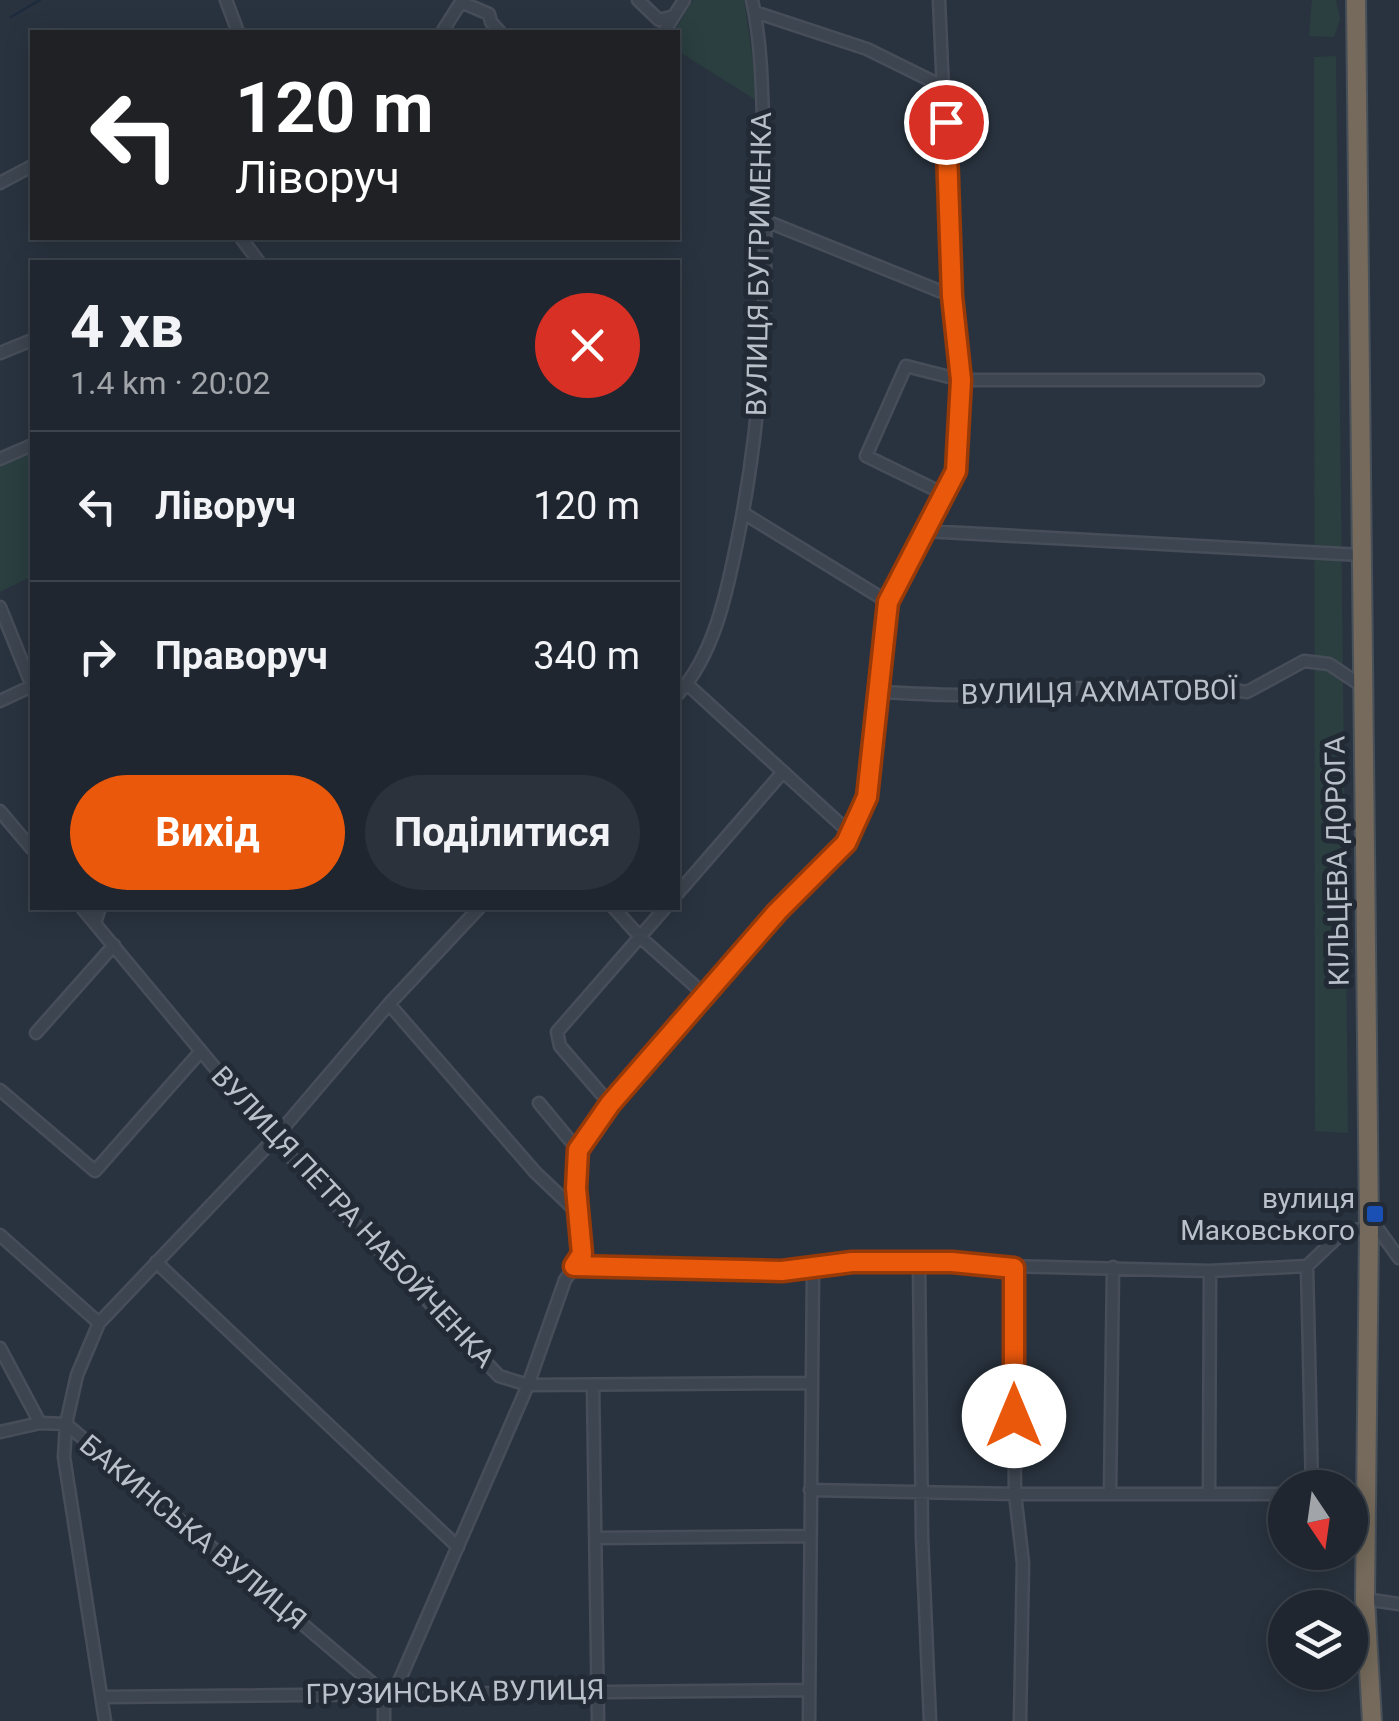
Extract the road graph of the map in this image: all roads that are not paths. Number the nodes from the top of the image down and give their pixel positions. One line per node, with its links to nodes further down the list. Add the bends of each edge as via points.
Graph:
1 (226, 0): 8 (street)
2 (638, 0): 7 (street, via 659,20)
3 (684, 0): 7 (street)
4 (939, 0): 12 (street)
5 (1356, 0): 26 (highway, КІЛЬЦЕВА ДОРОГА)
6 (753, 6): 12 (street); 15 (street, ВУЛИЦЯ БУГРИМЕНКА)
7 (674, 16): 11 (street)
8 (237, 30)
9 (443, 30): 10 (street, via 461,2 489,14)
10 (498, 30)
11 (665, 30)
12 (944, 86): 16 (street)
13 (30, 167): 14 (street)
14 (0, 184)
15 (766, 221): 16 (street); 24 (street, ВУЛИЦЯ БУГРИМЕНКА, via 763,374)
16 (952, 296): 19 (street)
17 (30, 341): 18 (street)
18 (0, 353)
19 (961, 380): 20 (street); 23 (street, via 956,471); 23 (street, via 906,366 866,456)
20 (1258, 380)
21 (30, 445): 22 (street)
22 (0, 459)
23 (944, 494): 25 (street)
24 (745, 514): 27 (street); 30 (street, ВУЛИЦЯ БУГРИМЕНКА, via 710,639)
25 (925, 530): 26 (street); 27 (street)
26 (1362, 555): 32 (highway, КІЛЬЦЕВА ДОРОГА)
27 (888, 602): 34 (street)
28 (0, 607): 29 (street)
29 (30, 681)
30 (686, 684): 33 (street, ВУЛИЦЯ БУГРИМЕНКА); 36 (street)
31 (30, 687): 35 (street)
32 (1363, 687): 34 (street, ВУЛИЦЯ АХМАТОВОЇ, via 1329,664 1304,661 1247,692 1204,686 958,696); 59 (highway, КІЛЬЦЕВА ДОРОГА)
33 (680, 692)
34 (880, 692): 38 (street, via 867,797)
35 (0, 701)
36 (782, 773): 38 (street); 40 (street)
37 (0, 811): 39 (street)
38 (850, 833): 49 (street)
39 (30, 847)
40 (680, 891)
41 (84, 910): 46 (street, ВУЛИЦЯ ПЕТРА НАБОЙЧЕНКА)
42 (99, 910): 46 (street)
43 (477, 910): 50 (street)
44 (616, 910): 47 (street)
45 (663, 910): 47 (street)
46 (95, 922): 48 (street, ВУЛИЦЯ ПЕТРА НАБОЙЧЕНКА)
47 (640, 937): 49 (street); 55 (street, via 556,1032 560,1046)
48 (114, 945): 51 (street); 52 (street, ВУЛИЦЯ ПЕТРА НАБОЙЧЕНКА)
49 (705, 994): 55 (street)
50 (388, 1004): 56 (street); 58 (street)
51 (36, 1033)
52 (201, 1051): 53 (street, via 94,1171); 56 (street, ВУЛИЦЯ ПЕТРА НАБОЙЧЕНКА)
53 (0, 1090)
54 (540, 1103): 57 (street)
55 (610, 1104): 57 (street)
56 (274, 1139): 62 (street); 73 (street, ВУЛИЦЯ ПЕТРА НАБОЙЧЕНКА, via 499,1376)
57 (578, 1150): 58 (street)
58 (578, 1213): 64 (street, via 582,1254)
59 (1368, 1228): 61 (street, via 1378,1230); 65 (street, via 1345,1230); 79 (highway, КІЛЬЦЕВА ДОРОГА)
60 (0, 1235): 70 (street)
61 (1399, 1258)
62 (156, 1262): 70 (street); 88 (street)
63 (919, 1262): 66 (street); 67 (street); 81 (street)
64 (574, 1266): 66 (street); 73 (street)
65 (1306, 1266): 69 (street); 78 (street)
66 (813, 1267): 72 (street)
67 (1014, 1268): 68 (street); 82 (street)
68 (1114, 1268): 69 (street); 83 (street)
69 (1210, 1271): 84 (street)
70 (99, 1323): 76 (street)
71 (0, 1348): 75 (street)
72 (811, 1383): 74 (street, ВУЛИЦЯ ПЕТРА НАБОЙЧЕНКА); 80 (street)
73 (528, 1386): 74 (street, ВУЛИЦЯ ПЕТРА НАБОЙЧЕНКА); 88 (street)
74 (594, 1386): 87 (street)
75 (40, 1423): 76 (street, БАКИНСЬКА ВУЛИЦЯ); 77 (street, БАКИНСЬКА ВУЛИЦЯ)
76 (66, 1424): 94 (street, БАКИНСЬКА ВУЛИЦЯ); 95 (street, via 64,1457)
77 (0, 1432)
78 (1312, 1470)
79 (1358, 1470)
80 (810, 1490): 81 (street); 86 (street)
81 (922, 1492): 82 (street); 100 (street)
82 (1015, 1494): 83 (street); 101 (street, via 1023,1563)
83 (1110, 1494): 84 (street)
84 (1209, 1494): 85 (street)
85 (1268, 1494)
86 (810, 1536): 87 (street); 93 (street)
87 (596, 1538): 92 (street)
88 (458, 1548): 94 (street)
89 (1368, 1599): 90 (street)
90 (1399, 1604)
91 (1368, 1651): 102 (highway, КІЛЬЦЕВА ДОРОГА)
92 (598, 1690): 93 (street, ГРУЗИНСЬКА ВУЛИЦЯ); 94 (street, ГРУЗИНСЬКА ВУЛИЦЯ); 98 (street)
93 (809, 1690): 99 (street)
94 (389, 1693): 95 (street, ГРУЗИНСЬКА ВУЛИЦЯ); 97 (street)
95 (102, 1697): 96 (street)
96 (105, 1721)
97 (384, 1721)
98 (598, 1721)
99 (809, 1721)
100 (930, 1721)
101 (1020, 1721)
102 (1372, 1721)

